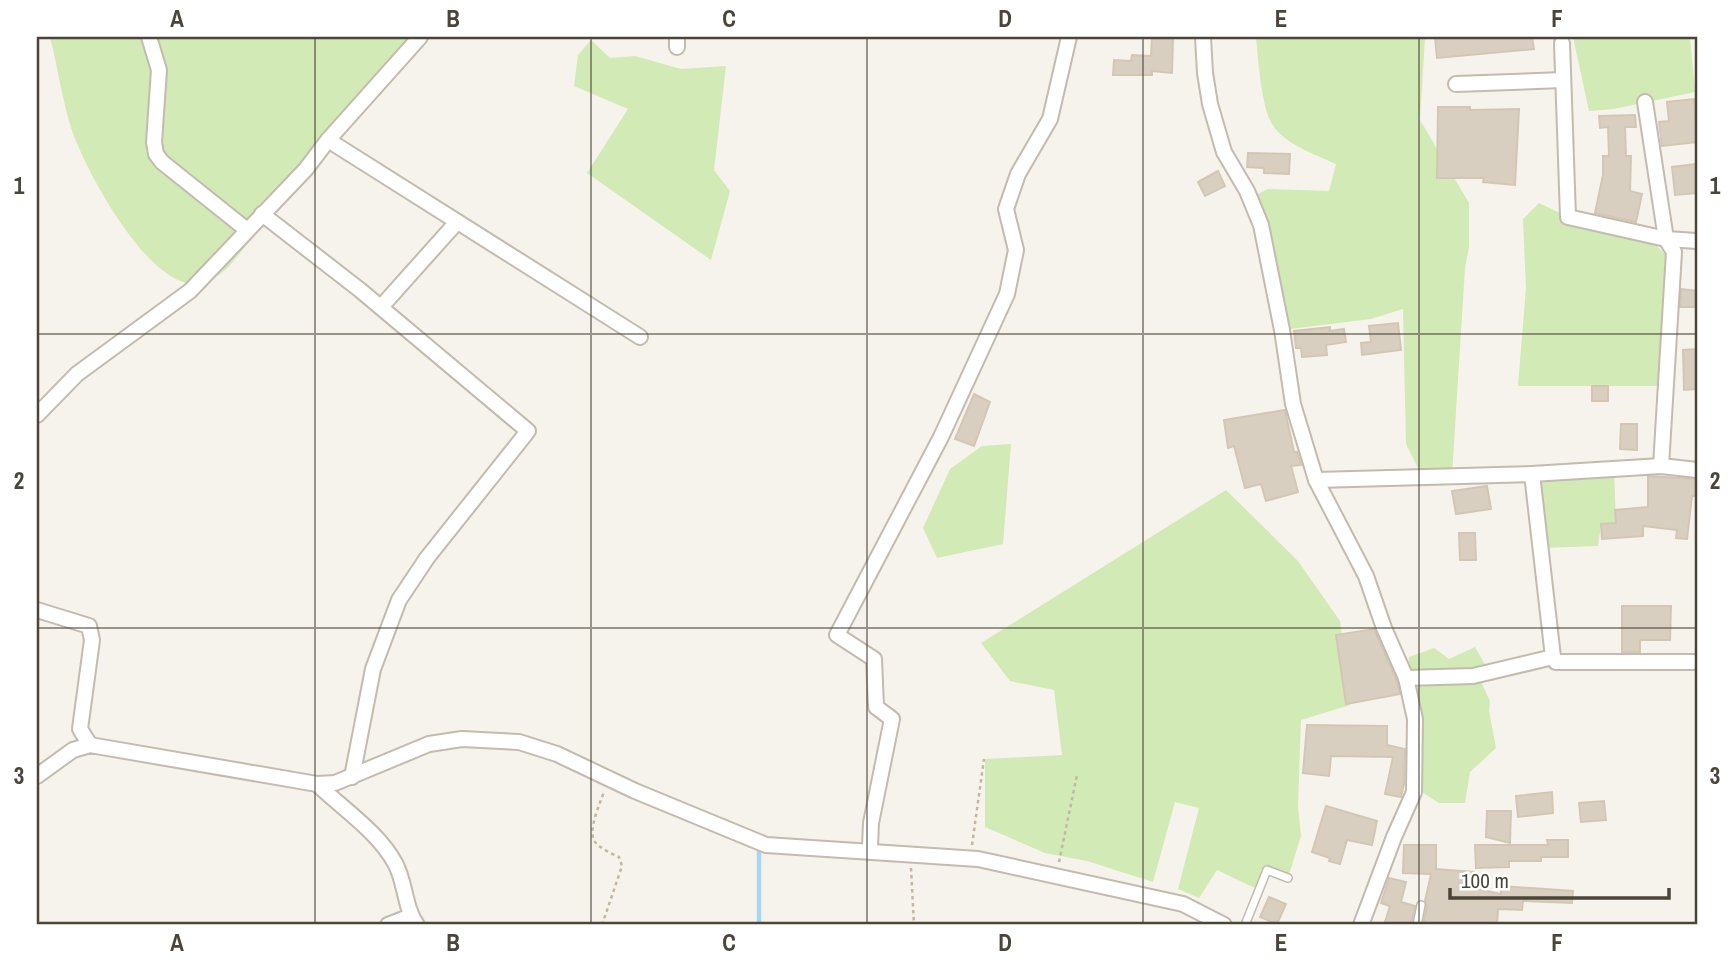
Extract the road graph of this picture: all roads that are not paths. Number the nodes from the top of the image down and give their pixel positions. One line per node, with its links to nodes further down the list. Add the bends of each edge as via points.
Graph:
1 (149, 37): 12 (street, via 159,69 156,153)
2 (420, 37): 9 (street)
3 (1069, 37): 30 (street, via 1050,119 1018,174 1006,208 1016,250 1007,294 941,438 837,635 874,659 876,707 892,719)
4 (1203, 37): 21 (street, via 1210,104 1224,152 1261,225 1293,404)
5 (1562, 43): 6 (street)
6 (1563, 80): 7 (street); 13 (street, via 1568,217)
7 (1455, 84)
8 (1645, 102): 13 (street)
9 (328, 140): 10 (street); 11 (street)
10 (262, 214): 12 (street); 15 (street)
11 (457, 222): 15 (street); 16 (street)
12 (247, 230): 17 (street, via 190,291 77,374)
13 (1666, 239): 14 (street); 18 (street, via 1674,252)
14 (1697, 241)
15 (381, 307): 28 (street, via 528,431 426,558 399,600 373,669)
16 (640, 337)
17 (37, 415)
18 (1661, 466): 19 (street); 20 (street)
19 (1697, 470)
20 (1532, 474): 21 (street); 23 (street)
21 (1316, 480): 25 (street, via 1366,576)
22 (37, 610): 26 (street, via 89,626 92,640 80,729)
23 (1553, 657): 24 (street, via 1556,662); 25 (street, via 1473,676)
24 (1697, 662)
25 (1406, 678): 37 (street, via 1415,719 1415,792)
26 (90, 745): 27 (street, via 73,750); 29 (street)
27 (37, 776)
28 (352, 777): 29 (street); 30 (street, via 429,744 462,739 519,742 557,754 766,845)
29 (317, 784): 33 (street, via 375,837 396,864)
30 (868, 851): 35 (street, via 970,858 1056,875 1183,904)
31 (1288, 878): 36 (lane, via 1267,870)
32 (1421, 905): 38 (lane)
33 (414, 921): 34 (street)
34 (388, 925)
35 (1224, 925)
36 (1245, 925)
37 (1361, 925)
38 (1416, 925)

